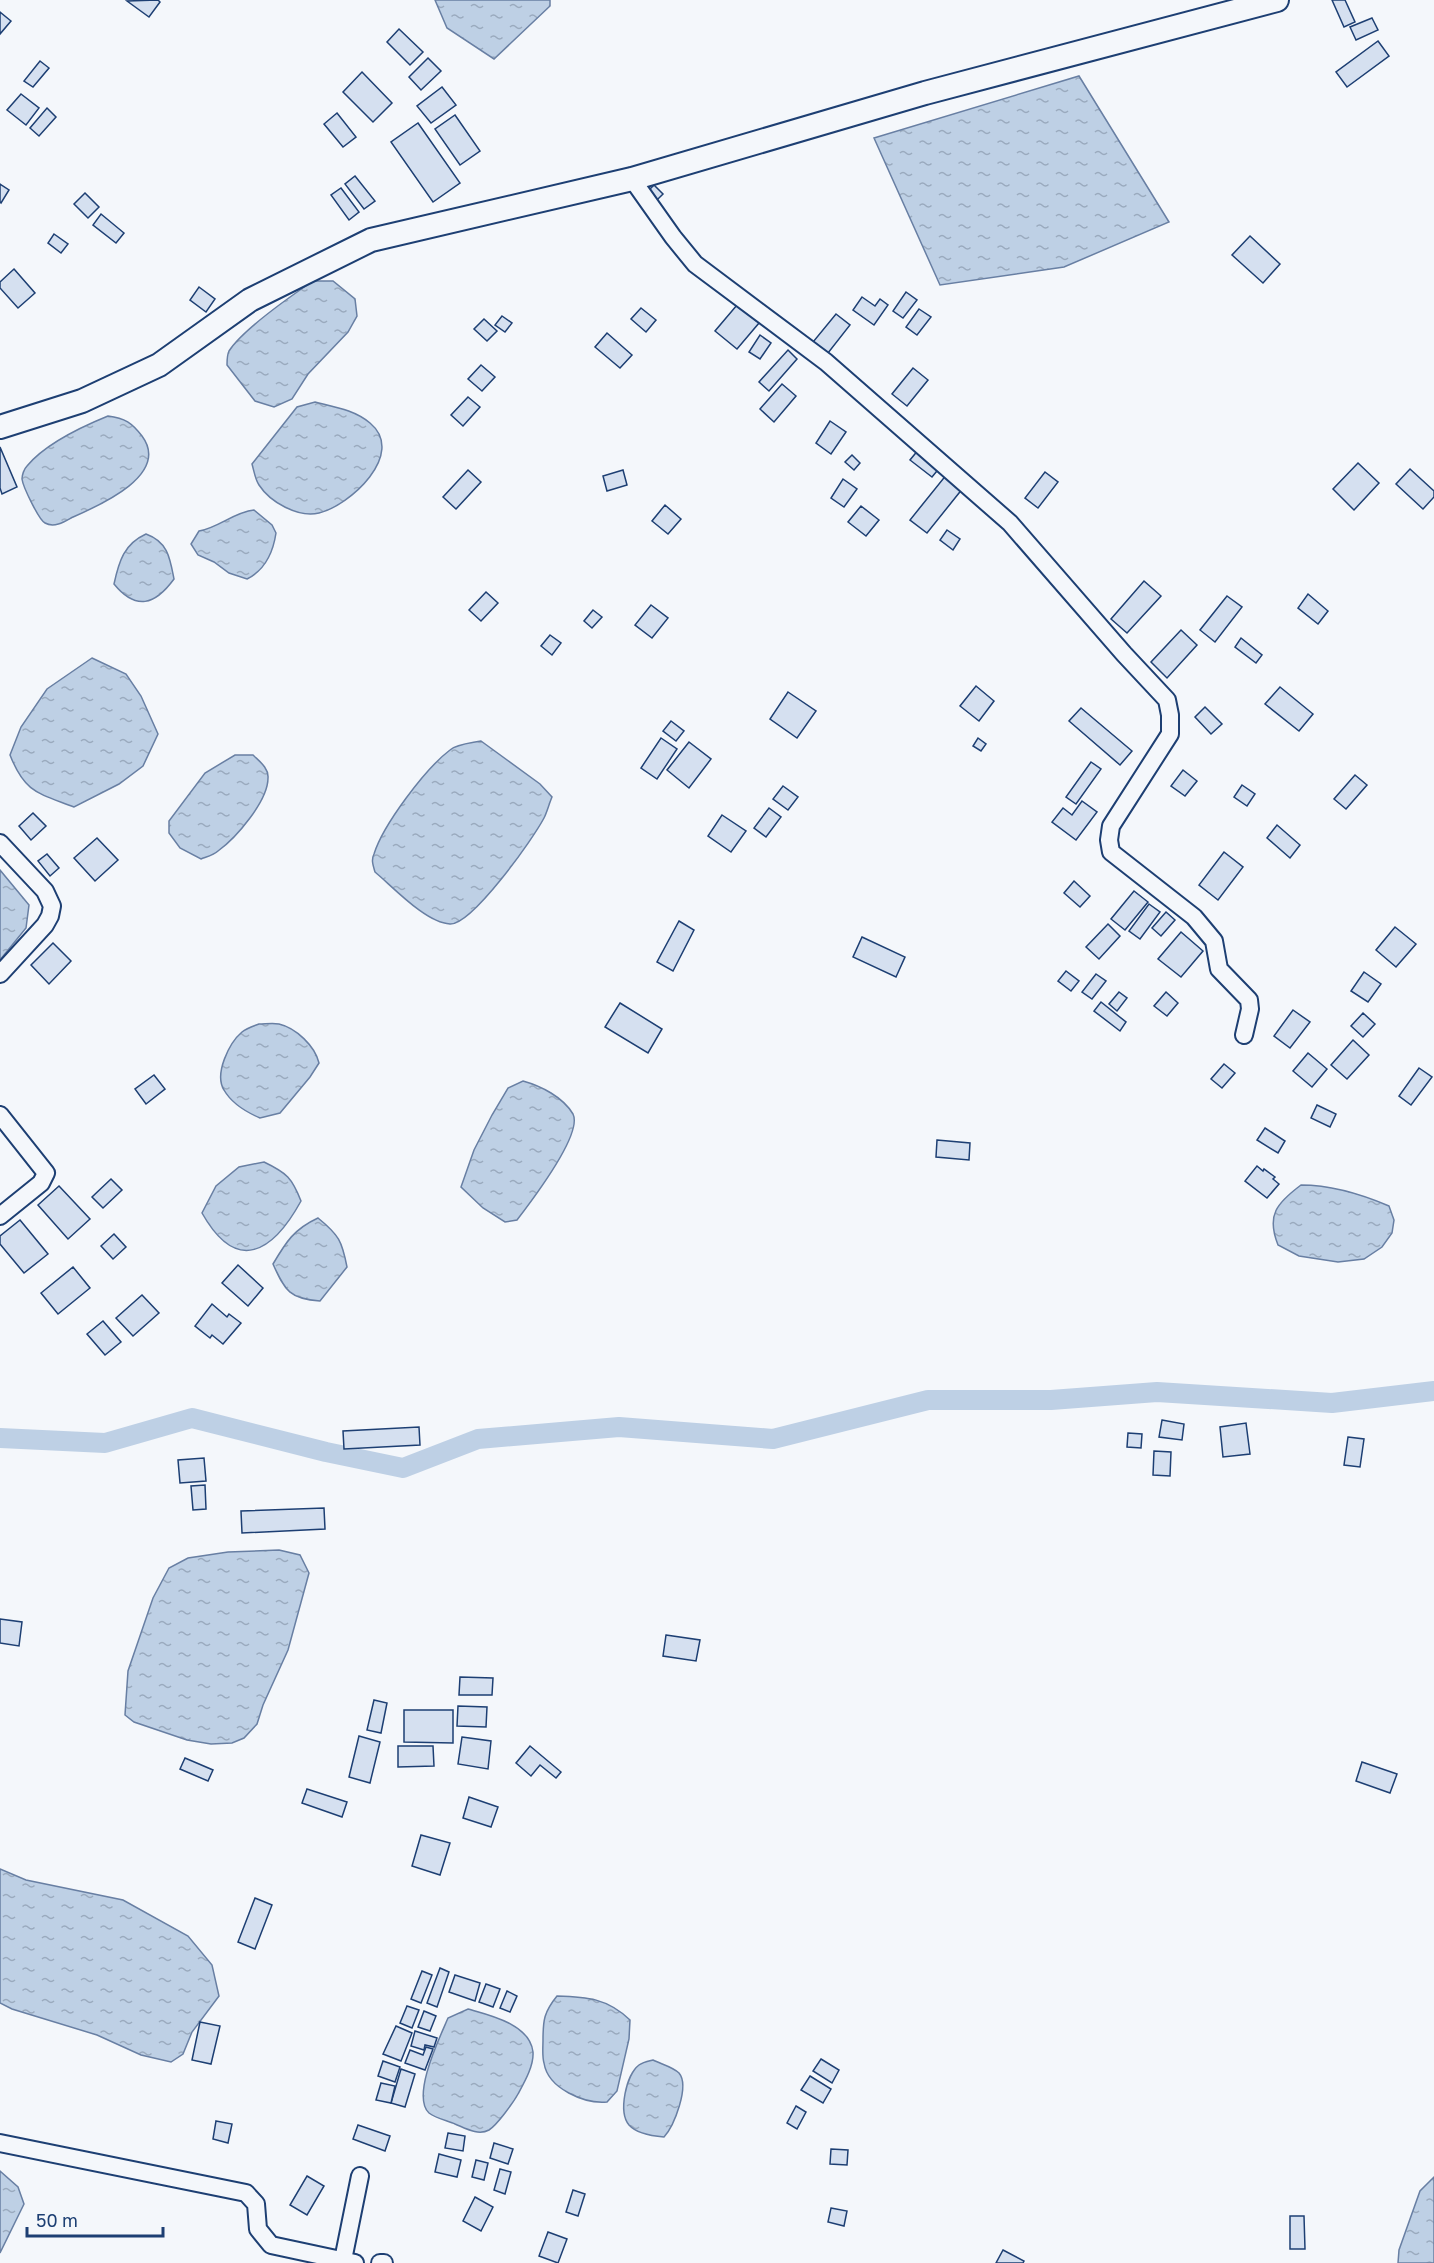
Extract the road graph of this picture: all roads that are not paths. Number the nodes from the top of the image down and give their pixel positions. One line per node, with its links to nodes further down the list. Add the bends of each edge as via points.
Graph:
1 (1277, 0): 2 (main road, via 913,96)
2 (632, 179): 3 (main road, via 371,240 250,300 159,365 82,401); 6 (street, via 695,264 826,362 1010,523 1167,700 1170,734 1111,826 1111,852 1194,917 1214,942 1219,969 1249,1000)
3 (0, 427)
4 (0, 843): 5 (street, via 45,891 52,906 45,925)
5 (0, 974)
6 (1244, 1035)
7 (0, 1115): 8 (street, via 46,1173 41,1183)
8 (0, 1216)
9 (0, 2143): 11 (street, via 246,2193 256,2204 258,2229 271,2245)
10 (360, 2176): 11 (street)
11 (349, 2262)

